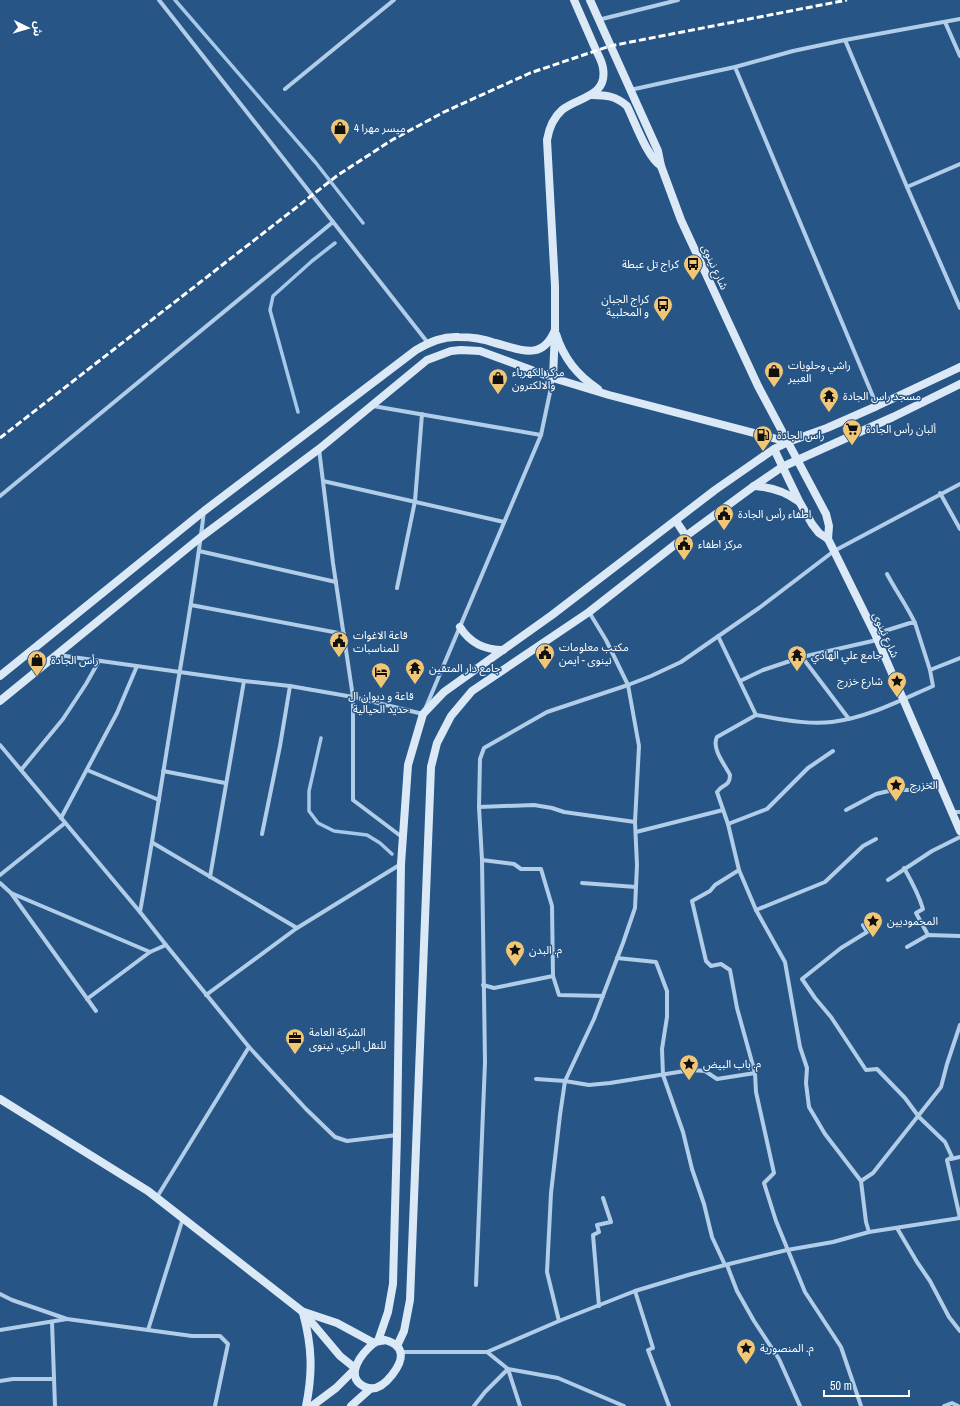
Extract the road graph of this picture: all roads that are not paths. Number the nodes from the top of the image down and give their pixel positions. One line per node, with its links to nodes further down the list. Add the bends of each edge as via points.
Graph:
1 (159, 0): 18 (street)
2 (394, 0): 12 (street)
3 (574, 0): 14 (main road, via 603,65 601,85)
4 (590, 0): 7 (main road, شارع نينوى)
5 (678, 0): 7 (street)
6 (960, 19): 8 (street)
7 (598, 20): 13 (main road, شارع نينوى)
8 (945, 22): 9 (street); 10 (street)
9 (845, 40): 11 (street); 17 (street)
10 (960, 56)
11 (735, 67): 13 (street); 29 (street)
12 (285, 89)
13 (630, 90): 15 (main road, شارع نينوى, via 658,150)
14 (592, 95): 15 (main road, via 614,97 627,106 649,152); 20 (main road, via 563,110 556,116 548,131)
15 (661, 166): 32 (main road, شارع نينوى, via 682,220 726,317)
16 (959, 166): 17 (street)
17 (907, 187): 19 (street)
18 (333, 222): 22 (street); 41 (street)
19 (960, 308)
20 (555, 330): 21 (main road, via 542,347 528,351); 25 (main road); 27 (main road, via 563,350 575,369 590,384)
21 (459, 337): 22 (main road, via 438,339); 23 (main road)
22 (428, 343): 44 (main road)
23 (461, 350): 25 (main road, via 490,354); 28 (main road, via 443,353 427,360)
24 (960, 367): 29 (main road)
25 (553, 378): 27 (main road); 31 (street)
26 (960, 384): 35 (main road)
27 (609, 395): 32 (main road)
28 (371, 405): 30 (street); 33 (main road)
29 (877, 406): 32 (main road)
30 (422, 414): 31 (street); 42 (street)
31 (541, 435): 46 (street)
32 (788, 442): 34 (main road); 35 (main road, شارع نينوى)
33 (319, 449): 37 (street); 49 (main road)
34 (774, 450): 36 (main road, شارع نينوى); 45 (main road, via 714,490)
35 (797, 460): 36 (main road); 50 (main road, شارع نينوى, via 826,514 829,526)
36 (782, 467): 39 (main road); 43 (main road, شارع نينوى)
37 (323, 481): 42 (street); 54 (street)
38 (960, 484): 40 (street)
39 (754, 486): 43 (main road, via 773,488); 48 (main road)
40 (940, 494): 47 (street); 52 (street)
41 (0, 496)
42 (415, 501): 46 (street); 55 (street)
43 (799, 501): 50 (main road, شارع نينوى, via 816,530)
44 (204, 511): 49 (street); 71 (main road)
45 (676, 521): 48 (main road); 63 (main road)
46 (504, 522): 59 (street)
47 (960, 529)
48 (686, 536): 57 (main road)
49 (201, 537): 51 (street); 64 (main road)
50 (828, 539): 52 (main road, شارع نينوى)
51 (200, 550): 54 (street); 56 (street)
52 (834, 551): 61 (street); 62 (main road, شارع نينوى)
53 (887, 574): 58 (street)
54 (336, 582): 60 (street)
55 (397, 588)
56 (191, 605): 60 (street); 70 (street)
57 (589, 612): 74 (street); 164 (main road, via 472,692 451,716 437,743 430,767 410,1300)
58 (915, 623): 62 (street); 69 (street)
59 (460, 627): 63 (main road, via 478,645); 79 (street)
60 (344, 634): 76 (street)
61 (718, 636): 73 (street); 74 (street, via 681,662)
62 (876, 637): 65 (street); 77 (main road, شارع نينوى)
63 (503, 650): 79 (main road, via 444,692)
64 (56, 655): 67 (street); 78 (main road)
65 (802, 657): 73 (street); 81 (street)
66 (960, 658): 69 (street)
67 (99, 661): 68 (street); 84 (street, via 63,719)
68 (137, 666): 70 (street); 85 (street, via 117,713)
69 (930, 670): 77 (street, via 933,686)
70 (180, 671): 72 (street); 86 (street)
71 (0, 676)
72 (244, 681): 75 (street); 88 (street)
73 (740, 681): 80 (street)
74 (628, 685): 90 (street, via 547,712 484,748 480,759); 95 (street, via 639,746)
75 (290, 686): 76 (street); 100 (street)
76 (353, 697): 79 (street); 101 (street, via 353,800)
77 (903, 699): 81 (street); 87 (main road, شارع نينوى)
78 (0, 701)
79 (423, 714): 101 (main road, via 408,765)
80 (756, 715): 81 (street, via 803,722); 91 (street, via 717,737 715,742 715,747 730,775 728,784 717,792)
81 (849, 719)
82 (0, 745): 84 (street)
83 (833, 751): 97 (street, via 808,768 766,809)
84 (21, 770): 94 (street)
85 (87, 770): 89 (street); 94 (street)
86 (164, 771): 88 (street); 89 (street)
87 (938, 781): 92 (street, via 922,790 893,790 876,794); 93 (main road, شارع نينوى)
88 (225, 783): 110 (street)
89 (158, 800): 104 (street)
90 (479, 807): 95 (street, via 534,805); 105 (street)
91 (723, 810): 97 (street); 99 (street)
92 (846, 810)
93 (956, 812): 98 (main road, شارع نينوى)
94 (61, 818): 96 (street)
95 (635, 822): 99 (street)
96 (65, 823): 109 (street); 117 (street)
97 (728, 824): 108 (street)
98 (960, 831)
99 (636, 832): 114 (street)
100 (262, 834)
101 (402, 837): 106 (main road)
102 (960, 837): 107 (street)
103 (876, 839): 116 (street, via 863,846 825,882)
104 (153, 843): 110 (street); 117 (street)
105 (482, 860): 126 (street, via 514,864 521,869 541,869 552,906); 127 (street)
106 (401, 864): 119 (street); 140 (main road)
107 (904, 868): 111 (street); 120 (street, via 916,889 922,910 916,913)
108 (739, 870): 116 (street); 134 (street, via 692,901 706,961 711,966 721,964 730,970 737,1008)
109 (0, 875)
110 (210, 877): 119 (street)
111 (888, 880)
112 (0, 883): 115 (street)
113 (582, 883): 114 (street)
114 (636, 886): 125 (street, via 635,908)
115 (11, 893): 124 (street); 130 (street)
116 (756, 910): 143 (street, via 785,962 800,1048 807,1068 809,1107 825,1134)
117 (140, 912): 122 (street)
118 (863, 925): 139 (street, via 867,932 841,948 802,979 866,1070 876,1069 905,1098)
119 (296, 928): 128 (street)
120 (928, 935): 121 (street); 123 (street)
121 (960, 936)
122 (166, 945): 124 (street); 128 (street)
123 (907, 947)
124 (150, 952): 130 (street)
125 (618, 958): 129 (street); 135 (street, via 656,962 667,991 667,1017 662,1049)
126 (553, 976): 127 (street, via 494,988); 129 (street, via 559,996)
127 (483, 985): 152 (street, via 485,1062)
128 (206, 995): 133 (street)
129 (603, 996): 137 (street)
130 (87, 999): 131 (street)
131 (96, 1011)
132 (960, 1025): 139 (street, via 941,1087)
133 (249, 1047): 140 (street, via 335,1137 347,1141); 144 (street)
134 (755, 1073): 135 (street, via 717,1079 705,1071 692,1070); 150 (street, via 756,1092 774,1173 764,1183)
135 (663, 1075): 137 (street, via 589,1085); 151 (street, via 683,1132 712,1237)
136 (536, 1079): 137 (street)
137 (565, 1081): 158 (street, via 551,1193 547,1272)
138 (0, 1099): 144 (main road)
139 (919, 1117): 142 (street, via 945,1142 952,1157); 143 (street, via 873,1173)
140 (397, 1135): 163 (main road, via 394,1284 388,1312)
141 (960, 1157): 142 (street)
142 (947, 1160): 147 (street)
143 (861, 1181): 149 (street)
144 (157, 1197): 146 (main road)
145 (603, 1198): 155 (street, via 610,1222 597,1224 599,1232 593,1235)
146 (183, 1218): 156 (main road); 161 (street)
147 (960, 1218): 148 (street)
148 (896, 1228): 149 (street); 162 (street)
149 (869, 1232): 150 (street)
150 (788, 1250): 151 (street); 181 (street, via 805,1292 841,1347)
151 (726, 1265): 153 (street); 180 (street, via 737,1291 779,1359)
152 (476, 1285)
153 (635, 1291): 155 (street); 179 (street, via 653,1348 648,1350)
154 (0, 1294): 157 (street)
155 (599, 1306): 158 (street)
156 (303, 1312): 163 (main road, via 336,1323); 166 (main road, via 340,1356); 173 (main road, via 312,1361 311,1386)
157 (67, 1319): 159 (street); 161 (street)
158 (559, 1321): 165 (street)
159 (52, 1322): 160 (street); 168 (street)
160 (0, 1330)
161 (148, 1330): 172 (street, via 192,1336 220,1336 228,1344)
162 (960, 1331)
163 (376, 1342): 164 (main road, via 392,1342); 166 (main road, via 360,1359)
164 (399, 1349): 165 (street); 170 (main road, via 400,1364 382,1386)
165 (488, 1352): 167 (street)
166 (355, 1369): 170 (main road, via 359,1382); 174 (main road, via 336,1388)
167 (508, 1369): 176 (street); 177 (street); 178 (street, via 558,1378)
168 (54, 1379): 169 (street); 171 (street)
169 (0, 1381)
170 (370, 1389): 175 (main road)
171 (55, 1406)
172 (215, 1406)
173 (306, 1406)
174 (312, 1406)
175 (351, 1406)
176 (474, 1406)
177 (520, 1406)
178 (624, 1406)
179 (669, 1406)
180 (800, 1406)
181 (861, 1406)
182 (944, 1406): 183 (street, via 952,1403)
183 (958, 1406)

